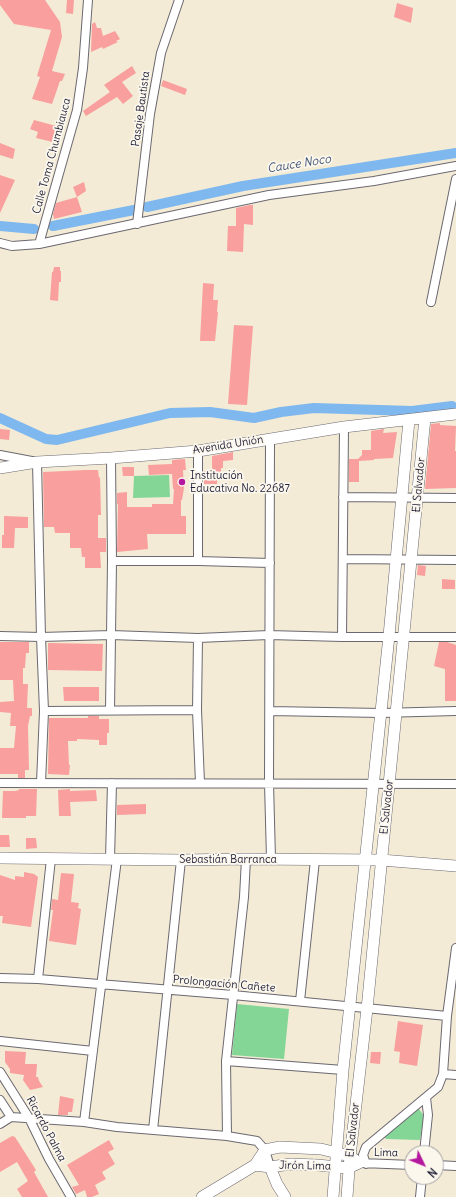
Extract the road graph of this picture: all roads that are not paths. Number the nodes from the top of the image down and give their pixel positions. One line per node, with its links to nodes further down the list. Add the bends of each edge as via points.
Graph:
1 (88, 0): 7 (street, Calle Toma Chumbiauca, via 77,110)
2 (179, 0): 5 (street, Pasaje Bautista, via 161,53 150,114)
3 (456, 166): 5 (street, via 269,196)
4 (456, 179): 8 (street)
5 (137, 224): 7 (street)
6 (0, 244): 7 (street)
7 (39, 244)
8 (431, 302)
9 (456, 414): 10 (street, Avenida Unión)
10 (425, 418): 11 (street, Avenida Unión); 21 (street, El Salvador)
11 (409, 420): 12 (street, Avenida Unión); 20 (street, El Salvador)
12 (344, 427): 13 (street, Avenida Unión); 19 (street)
13 (270, 439): 14 (street, Avenida Unión); 29 (street)
14 (198, 451): 16 (street, Avenida Unión); 28 (street)
15 (0, 455): 17 (street)
16 (111, 458): 17 (street, Avenida Unión); 27 (street)
17 (37, 462): 18 (street, Avenida Unión); 35 (street)
18 (0, 468)
19 (343, 497): 20 (street); 23 (street)
20 (401, 497): 21 (street); 24 (street, El Salvador)
21 (418, 498): 22 (street); 25 (street, El Salvador)
22 (456, 498)
23 (344, 559): 24 (street); 36 (street)
24 (396, 560): 25 (street); 33 (street, El Salvador)
25 (412, 560): 26 (street); 34 (street, El Salvador)
26 (456, 560)
27 (112, 561): 28 (street); 30 (street)
28 (198, 561): 29 (street)
29 (270, 563): 31 (street)
30 (111, 635): 35 (street); 38 (street); 39 (street)
31 (269, 635): 36 (street); 38 (street); 42 (street)
32 (0, 636): 35 (street)
33 (389, 636): 34 (street); 36 (street); 45 (street, El Salvador)
34 (403, 636): 37 (street); 44 (street, El Salvador)
35 (40, 637): 41 (street)
36 (342, 637)
37 (456, 637)
38 (198, 638): 40 (street)
39 (110, 710): 40 (street); 41 (street)
40 (197, 710): 49 (street)
41 (44, 711): 46 (street)
42 (270, 711): 45 (street); 50 (street)
43 (456, 711): 44 (street)
44 (396, 712): 45 (street); 52 (street, El Salvador)
45 (380, 713): 51 (street, El Salvador)
46 (41, 782): 47 (street); 48 (street)
47 (0, 783)
48 (112, 783): 49 (street); 56 (street)
49 (200, 783): 50 (street)
50 (269, 783): 51 (street); 58 (street)
51 (374, 784): 52 (street); 61 (street, El Salvador)
52 (389, 784): 53 (street); 62 (street, El Salvador)
53 (456, 784)
54 (0, 858): 55 (street, Sebastián Barranca)
55 (51, 859): 56 (street, Sebastián Barranca); 66 (street)
56 (114, 859): 59 (street, Sebastián Barranca); 67 (street)
57 (246, 859): 58 (street, Sebastián Barranca); 59 (street, Sebastián Barranca); 69 (street)
58 (271, 859): 60 (street, Sebastián Barranca)
59 (181, 860): 68 (street)
60 (315, 860): 61 (street, Sebastián Barranca); 70 (street)
61 (366, 860): 62 (street, Sebastián Barranca); 71 (street, El Salvador)
62 (381, 860): 63 (street, Sebastián Barranca); 72 (street, El Salvador)
63 (456, 866)
64 (456, 948): 73 (street)
65 (0, 978): 66 (street, Prolongación Cañete)
66 (38, 979): 67 (street, Prolongación Cañete)
67 (101, 985): 68 (street, Prolongación Cañete); 75 (street)
68 (168, 991): 69 (street, Prolongación Cañete); 87 (street)
69 (233, 995): 70 (street, Prolongación Cañete); 76 (street)
70 (300, 1001): 71 (street, Prolongación Cañete)
71 (350, 1007): 72 (street, Prolongación Cañete); 77 (street, El Salvador)
72 (367, 1009): 73 (street, Prolongación Cañete); 92 (street, El Salvador)
73 (447, 1016): 79 (street)
74 (0, 1041): 75 (street)
75 (93, 1051): 85 (street)
76 (226, 1061): 77 (street); 88 (street)
77 (343, 1070): 91 (street, El Salvador)
78 (0, 1072): 84 (street, Ricardo Palma)
79 (443, 1074): 80 (street); 81 (street, via 438,1087)
80 (456, 1075)
81 (426, 1098): 89 (street, via 428,1115); 93 (street, via 366,1147)
82 (0, 1100): 83 (street)
83 (11, 1117): 84 (street); 86 (street)
84 (29, 1118): 85 (street); 102 (street, Ricardo Palma)
85 (84, 1122): 87 (street)
86 (0, 1124)
87 (153, 1130): 88 (street)
88 (227, 1136): 90 (street, via 257,1141)
89 (425, 1145)
90 (265, 1150): 91 (street, Jirón Lima, via 298,1147); 94 (street, Jirón Lima); 98 (street)
91 (336, 1153): 92 (street, Jirón Lima); 99 (street, El Salvador)
92 (350, 1156): 93 (street, Jirón Lima); 100 (street, El Salvador)
93 (363, 1163): 95 (street, Lima); 100 (street, Jirón Lima)
94 (255, 1165): 98 (street, Jirón Lima); 103 (street, Jirón Lima)
95 (404, 1165)
96 (444, 1165): 97 (street)
97 (456, 1166)
98 (270, 1167): 99 (street, Jirón Lima, via 291,1164); 104 (street)
99 (335, 1167): 100 (street, Jirón Lima); 105 (street, El Salvador)
100 (348, 1168): 106 (street, El Salvador)
101 (421, 1185): 107 (street)
102 (71, 1197)
103 (202, 1197)
104 (285, 1197)
105 (333, 1197)
106 (347, 1197)
107 (420, 1197)

